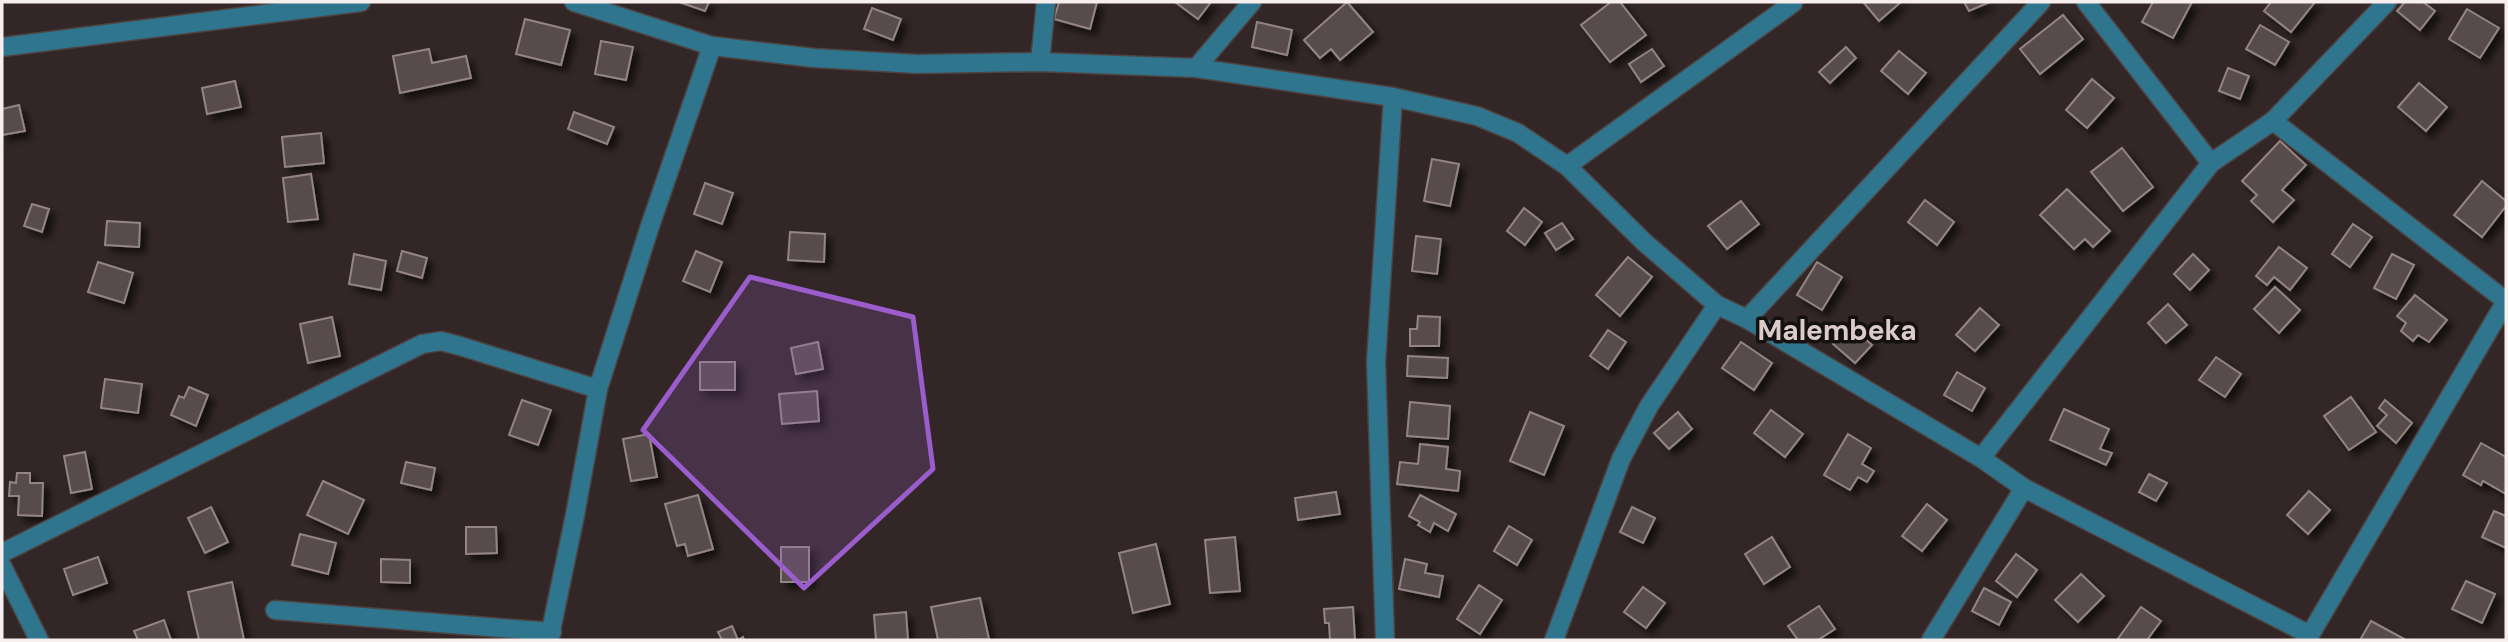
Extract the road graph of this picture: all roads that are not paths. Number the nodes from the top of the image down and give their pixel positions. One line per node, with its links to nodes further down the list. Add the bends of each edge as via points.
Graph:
1 (361, 2): 10 (street)
2 (574, 2): 9 (street)
3 (1046, 2): 11 (street)
4 (1252, 2): 12 (street)
5 (2041, 2): 19 (street)
6 (2086, 2): 15 (street)
7 (2387, 2): 14 (street)
8 (1793, 3): 16 (street)
9 (712, 46): 11 (street, via 917,64); 20 (street)
10 (2, 47)
11 (1040, 62): 12 (street)
12 (1196, 68): 13 (street)
13 (1393, 97): 16 (street, via 1477,116 1518,133); 29 (street, via 1376,362)
14 (2273, 121): 15 (street); 17 (street)
15 (2211, 163): 21 (street)
16 (1567, 166): 18 (street, via 1644,242)
17 (2506, 301): 27 (street)
18 (1717, 304): 19 (street); 30 (street, via 1649,406 1620,459)
19 (1747, 319): 21 (street)
20 (598, 389): 23 (street, via 451,343 422,344); 26 (street)
21 (1981, 458): 22 (street)
22 (2024, 488): 27 (street); 31 (street)
23 (2, 553)
24 (2, 566): 28 (street)
25 (275, 610): 26 (street)
26 (550, 636)
27 (2309, 638)
28 (38, 640)
29 (1385, 640)
30 (1554, 640)
31 (1931, 640)

